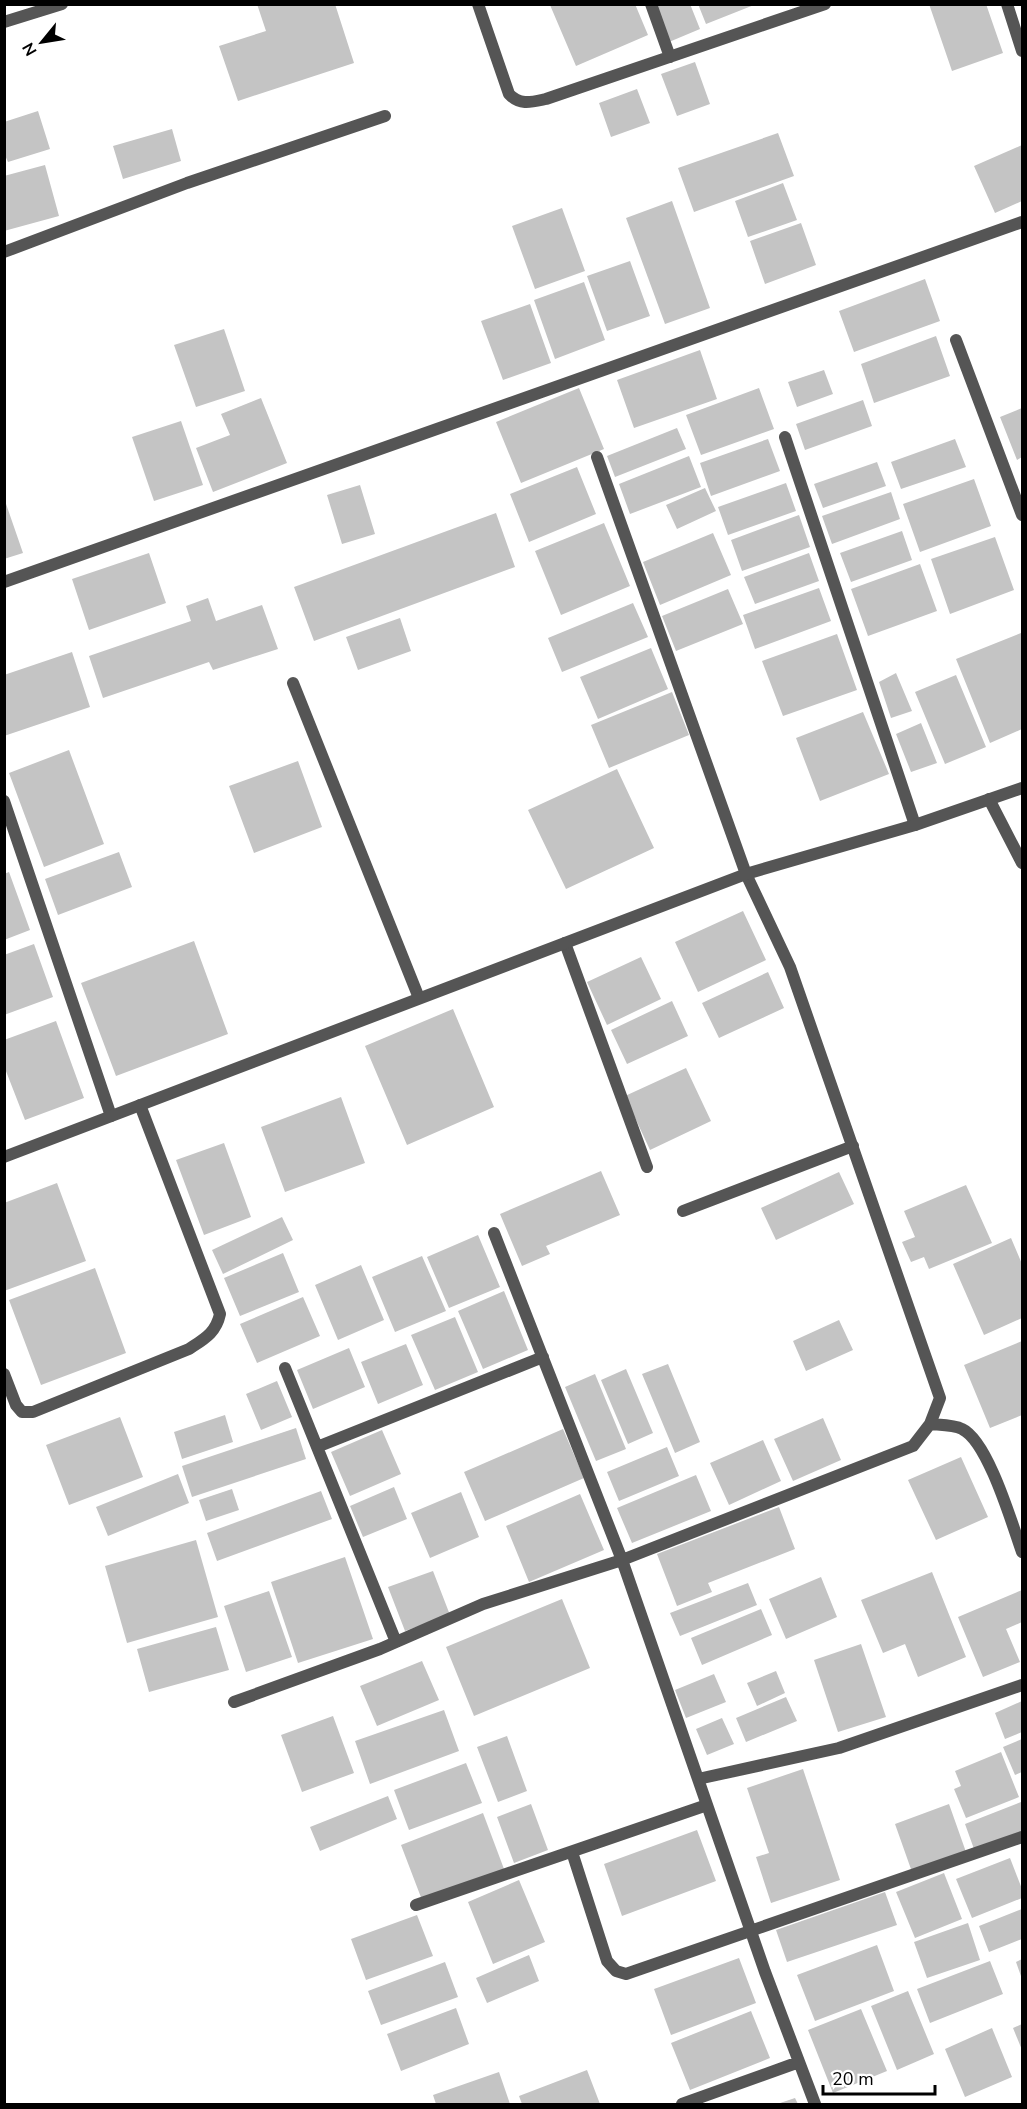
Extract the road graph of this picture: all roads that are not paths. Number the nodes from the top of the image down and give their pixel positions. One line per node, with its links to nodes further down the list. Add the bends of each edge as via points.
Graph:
1 (62, 4): 6 (street)
2 (478, 4): 8 (street, via 509,94 515,101 546,99)
3 (651, 4): 8 (street)
4 (825, 4): 8 (street)
5 (1007, 4): 7 (street)
6 (4, 22)
7 (1023, 51)
8 (670, 57)
9 (385, 116): 11 (street, via 187,183)
10 (1023, 222): 16 (street)
11 (4, 252)
12 (956, 340): 15 (street)
13 (785, 437): 21 (street)
14 (597, 457): 23 (street)
15 (1023, 515)
16 (4, 582)
17 (293, 683): 25 (street)
18 (1023, 788): 19 (street)
19 (989, 800): 21 (street); 22 (street)
20 (4, 801): 27 (street)
21 (915, 825): 23 (street)
22 (1023, 863)
23 (746, 874): 24 (street); 28 (street, via 790,967)
24 (565, 943): 25 (street); 30 (street)
25 (419, 998): 26 (street)
26 (140, 1106): 27 (street); 35 (street, via 220,1314 218,1326 189,1349 33,1412 22,1412 16,1405)
27 (111, 1116): 29 (street)
28 (853, 1146): 31 (street); 36 (street, via 939,1398)
29 (4, 1157)
30 (647, 1167)
31 (683, 1211)
32 (494, 1233): 33 (street)
33 (543, 1358): 37 (street); 39 (street)
34 (285, 1368): 37 (street)
35 (4, 1374)
36 (930, 1424): 38 (street, via 961,1428 973,1436 984,1452); 39 (street, via 913,1446)
37 (317, 1447): 40 (street)
38 (1023, 1552)
39 (622, 1560): 40 (street, via 483,1604); 43 (street)
40 (396, 1642): 42 (street)
41 (1023, 1684): 43 (street, via 839,1748)
42 (234, 1702)
43 (698, 1779): 44 (street)
44 (707, 1806): 46 (street); 48 (street)
45 (1023, 1837): 48 (street)
46 (572, 1852): 47 (street); 48 (street, via 607,1961 616,1971 626,1974)
47 (416, 1905)
48 (751, 1932): 49 (street)
49 (799, 2062): 50 (street); 51 (street)
50 (682, 2104)
51 (815, 2104)

